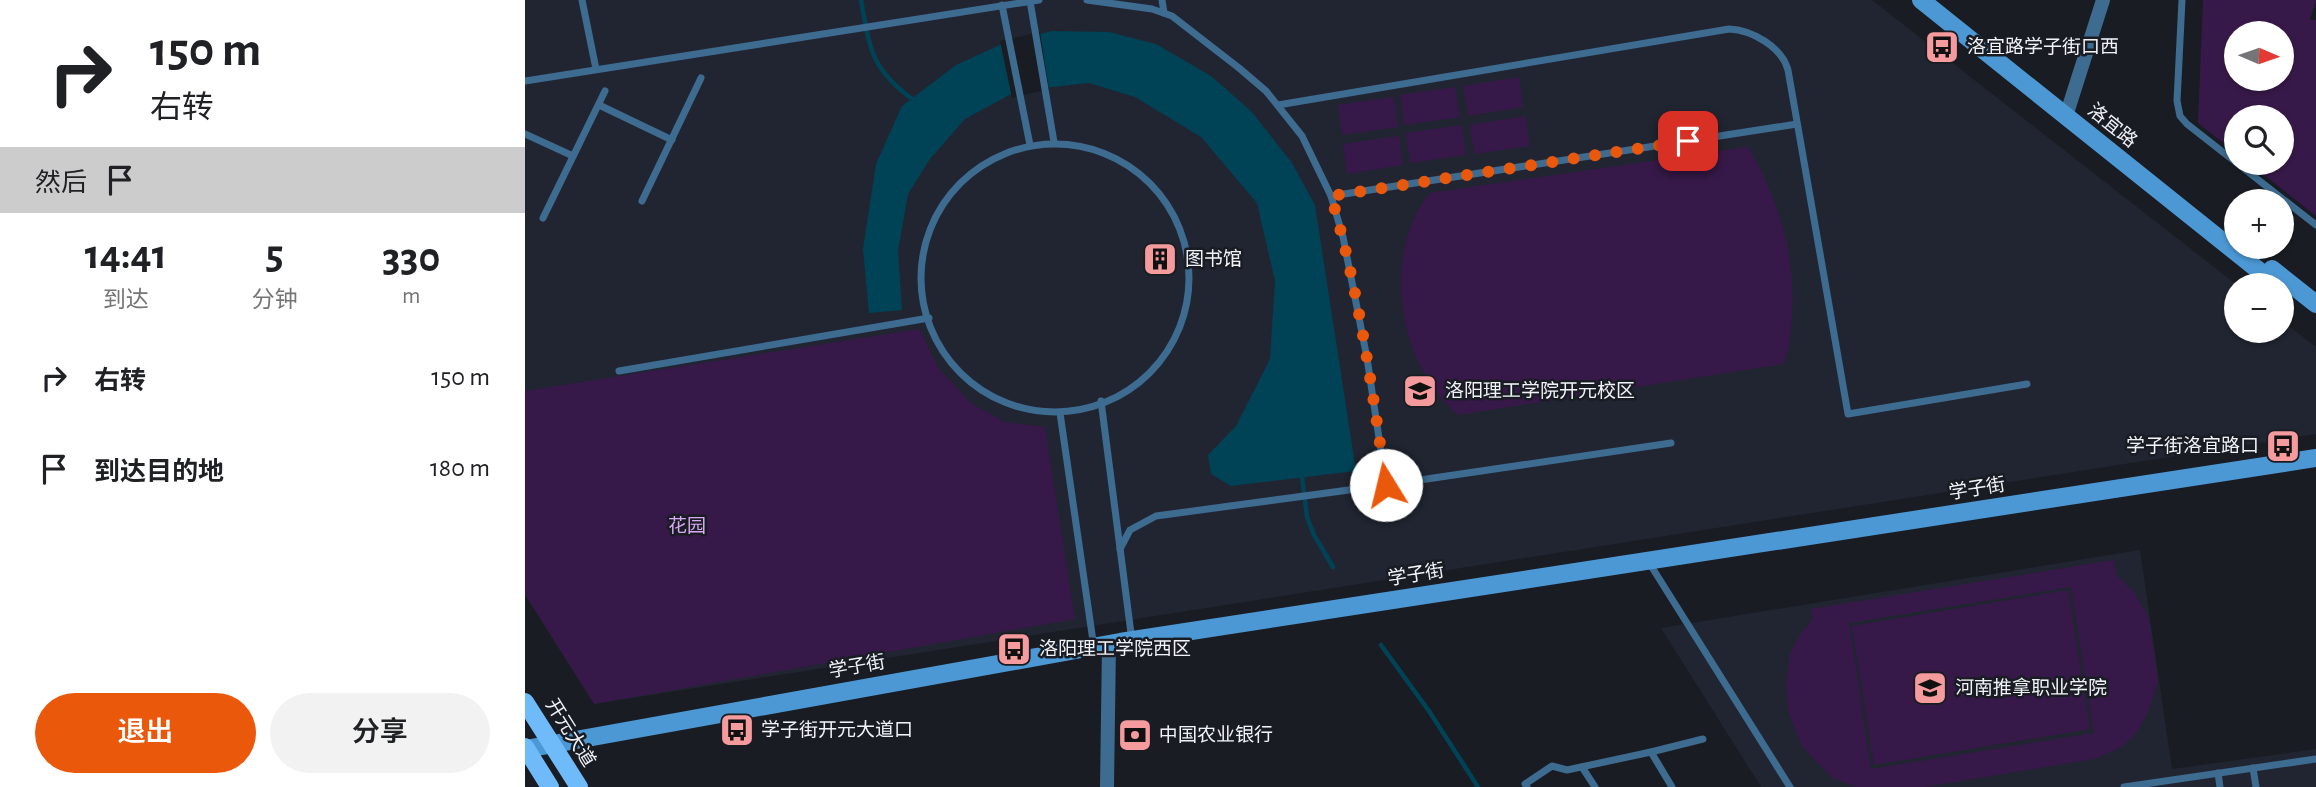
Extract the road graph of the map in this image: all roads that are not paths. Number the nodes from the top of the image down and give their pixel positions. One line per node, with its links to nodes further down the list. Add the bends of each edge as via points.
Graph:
1 (582, 0): 12 (lane)
2 (1039, 0): 9 (lane)
3 (1087, 0): 11 (lane)
4 (1161, 0): 11 (lane)
5 (1921, 0): 18 (street, 洛宜路)
6 (1937, 0): 18 (street, 洛宜路)
7 (2103, 0): 18 (street)
8 (2182, 0): 28 (lane, via 2177,101 2181,116)
9 (1030, 1): 10 (lane); 22 (lane)
10 (1002, 5): 12 (lane); 23 (lane)
11 (1164, 13): 17 (lane, via 1240,68)
12 (596, 69): 14 (lane)
13 (701, 78): 21 (lane)
14 (525, 80)
15 (605, 91): 16 (lane)
16 (599, 105): 21 (lane); 24 (lane)
17 (1278, 105): 19 (lane, via 1739,29 1784,58); 25 (lane, via 1302,136)
18 (2068, 111): 29 (street, 洛宜路); 31 (street, 洛宜路)
19 (1797, 124): 25 (lane); 37 (lane, via 1848,414)
20 (525, 134): 24 (lane)
21 (672, 140): 26 (lane)
22 (1054, 142): 23 (lane); 38 (lane, via 1091,148 1128,167 1165,202 1184,242 1187,298 1169,349 1152,372)
23 (1030, 145): 35 (lane, via 986,163 938,211 925,249)
24 (573, 156): 27 (lane)
25 (1331, 196): 43 (lane, via 1367,358)
26 (642, 201)
27 (543, 218)
28 (2316, 225)
29 (2224, 230)
30 (2260, 259): 33 (street)
31 (2263, 273)
32 (2294, 299): 34 (street)
33 (2316, 304)
34 (2316, 317)
35 (929, 318): 36 (lane); 39 (lane, via 951,363 990,397 1026,411)
36 (619, 371)
37 (2027, 384)
38 (1101, 401): 39 (lane); 44 (lane)
39 (1060, 413): 47 (lane)
40 (1671, 443): 43 (lane)
41 (2316, 458): 45 (street, 学子街)
42 (2316, 463): 45 (street, 学子街)
43 (1386, 485): 44 (lane, via 1156,516 1130,530)
44 (1120, 549): 46 (lane)
45 (1649, 564): 46 (street, 学子街); 63 (lane)
46 (1132, 642): 47 (street, 学子街)
47 (1102, 647): 50 (street, 学子街); 59 (street)
48 (525, 702): 50 (main road, 开元大道)
49 (1703, 739): 52 (lane)
50 (552, 745): 51 (street, 学子街); 58 (main road, 开元大道)
51 (527, 750): 57 (main road)
52 (1651, 752): 54 (lane); 62 (lane)
53 (2316, 759): 55 (lane)
54 (1582, 767): 60 (lane, via 1552,766 1525,784); 61 (lane)
55 (2253, 768): 56 (lane); 66 (lane)
56 (2218, 773): 64 (lane); 65 (lane)
57 (550, 787)
58 (579, 787)
59 (1107, 787)
60 (1527, 787)
61 (1595, 787)
62 (1672, 787)
63 (1790, 787)
64 (2124, 787)
65 (2220, 787)
66 (2256, 787)

